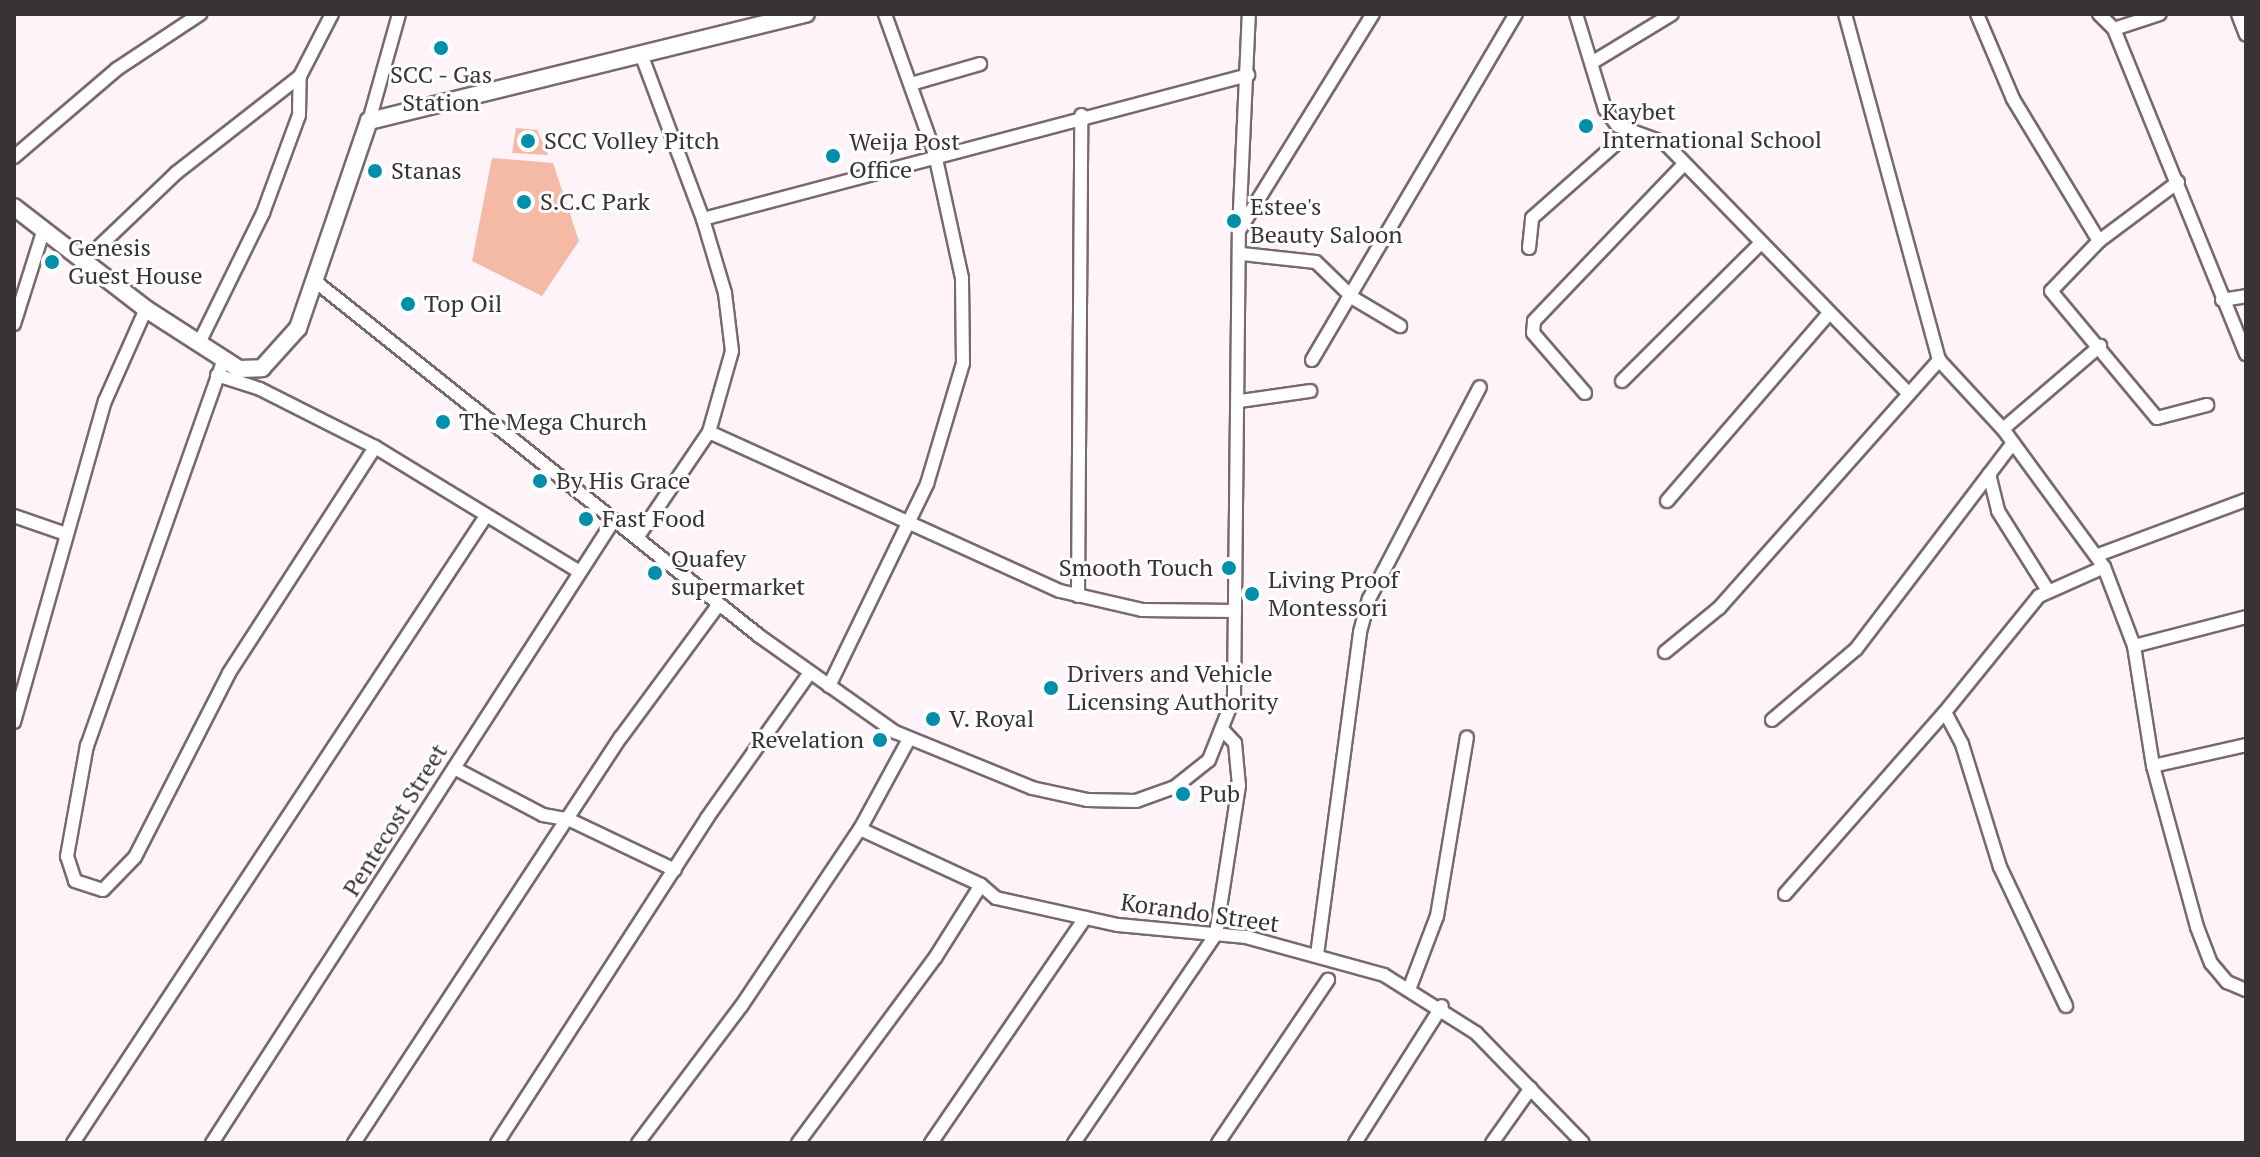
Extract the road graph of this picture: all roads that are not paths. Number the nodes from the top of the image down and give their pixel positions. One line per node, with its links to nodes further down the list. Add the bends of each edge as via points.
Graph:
1 (200, 14): 28 (street, via 117,69)
2 (332, 14): 22 (street)
3 (399, 14): 25 (street)
4 (806, 14): 18 (street)
5 (885, 14): 23 (street)
6 (1249, 14): 21 (street)
7 (1373, 14): 34 (street)
8 (1516, 14): 41 (street)
9 (1576, 14): 19 (street)
10 (1672, 14): 19 (street)
11 (1845, 14): 53 (street)
12 (1977, 14): 35 (street, via 2013,99)
13 (2099, 14): 16 (street)
14 (2160, 14): 16 (street)
15 (2238, 14): 17 (street)
16 (2114, 29): 30 (street)
17 (2246, 35)
18 (642, 57): 25 (street); 32 (street)
19 (1593, 62): 26 (street, via 1605,109)
20 (980, 64): 23 (street)
21 (1248, 75): 24 (street); 34 (street)
22 (300, 76): 39 (street, via 176,173); 48 (street, via 299,115 263,213)
23 (911, 84): 27 (street)
24 (1081, 115): 27 (street); 79 (street)
25 (369, 121): 40 (street)
26 (1628, 133): 29 (street, via 1665,143); 37 (street, via 1532,218)
27 (935, 154): 32 (street); 72 (street, via 962,278 963,363 942,447)
28 (14, 157)
29 (1682, 166): 36 (street); 59 (street, via 1534,321 1533,333)
30 (2178, 182): 35 (street); 43 (street)
31 (14, 207): 33 (street)
32 (703, 219): 63 (street, via 732,335)
33 (44, 229): 39 (street); 46 (street)
34 (1239, 231): 38 (street)
35 (2099, 241): 49 (street, via 2051,291)
36 (1760, 244): 45 (street); 55 (street)
37 (1529, 248)
38 (1242, 254): 41 (street, via 1301,257 1333,274); 60 (street)
39 (83, 262): 44 (street)
40 (316, 282): 51 (street, via 298,328 270,364 250,370); 71 (street)
41 (1349, 294): 47 (street); 52 (street)
42 (2246, 296): 43 (street)
43 (2222, 300): 50 (street)
44 (146, 309): 48 (street); 73 (street, via 105,401)
45 (1829, 313): 58 (street); 68 (street)
46 (14, 324)
47 (1400, 326)
48 (200, 341): 51 (street)
49 (2100, 346): 61 (street, via 2157,418); 62 (street)
50 (2246, 354)
51 (224, 359): 54 (street)
52 (1312, 360)
53 (1939, 360): 58 (street); 62 (street)
54 (217, 375): 65 (street, via 260,389); 65 (street, via 87,745 67,856 75,881 103,890 135,857 229,673)
55 (1622, 381)
56 (1480, 387): 103 (street, via 1369,599 1360,632)
57 (1310, 391): 60 (street)
58 (1907, 392): 84 (street, via 1719,608)
59 (1585, 393)
60 (1240, 401): 81 (street)
61 (2207, 405)
62 (2003, 429): 64 (street)
63 (709, 432): 72 (street); 74 (street)
64 (2013, 443): 66 (street); 75 (street)
65 (375, 447): 70 (street)
66 (1989, 474): 78 (street, via 1998,511); 88 (street, via 1856,649)
67 (2246, 500): 75 (street)
68 (1667, 501)
69 (14, 516): 73 (street)
70 (486, 516): 77 (street); 110 (street)
71 (614, 520): 74 (street); 77 (street, Pentecost Street)
72 (910, 523): 79 (street); 86 (street)
73 (66, 534): 89 (street)
74 (637, 538): 80 (street)
75 (2098, 555): 76 (street)
76 (2104, 567): 78 (street); 83 (street)
77 (578, 571): 95 (street, Pentecost Street)
78 (2047, 589): 87 (street)
79 (1078, 596): 81 (street, via 1142,610)
80 (719, 604): 85 (street); 96 (street, via 658,684)
81 (1235, 611): 90 (street, via 1234,697)
82 (2246, 617): 83 (street)
83 (2134, 646): 94 (street)
84 (1665, 652)
85 (809, 674): 86 (street); 98 (street)
86 (829, 686): 92 (street)
87 (1945, 712): 100 (street); 108 (street, via 1962,744 2000,867)
88 (1772, 720)
89 (14, 722)
90 (1224, 731): 92 (street, via 1209,760 1175,787 1111,801 1032,788); 102 (street, via 1235,743 1239,786)
91 (1467, 737): 105 (street, via 1437,916)
92 (909, 739): 97 (street)
93 (2246, 745): 94 (street)
94 (2153, 766): 106 (street, via 2211,963 2227,982)
95 (454, 768): 96 (street, via 543,815); 111 (street, Pentecost Street)
96 (570, 820): 98 (street); 112 (street)
97 (860, 829): 99 (street, Korando Street); 114 (street, via 742,1005)
98 (675, 870): 113 (street)
99 (981, 885): 101 (street, Korando Street, via 996,898); 115 (street, via 935,958)
100 (1785, 894)
101 (1085, 918): 102 (street, Korando Street); 116 (street)
102 (1216, 934): 103 (street, Korando Street); 117 (street)
103 (1317, 955): 105 (street, Korando Street)
104 (1328, 980): 118 (street)
105 (1410, 987): 107 (street, Korando Street)
106 (2246, 990)
107 (1442, 1006): 109 (street, Korando Street); 119 (street)
108 (2066, 1006)
109 (1531, 1088): 120 (street); 121 (street, Korando Street)
110 (73, 1143)
111 (212, 1143)
112 (354, 1143)
113 (497, 1143)
114 (638, 1143)
115 (798, 1143)
116 (931, 1143)
117 (1074, 1143)
118 (1218, 1143)
119 (1355, 1143)
120 (1492, 1143)
121 (1583, 1143)

